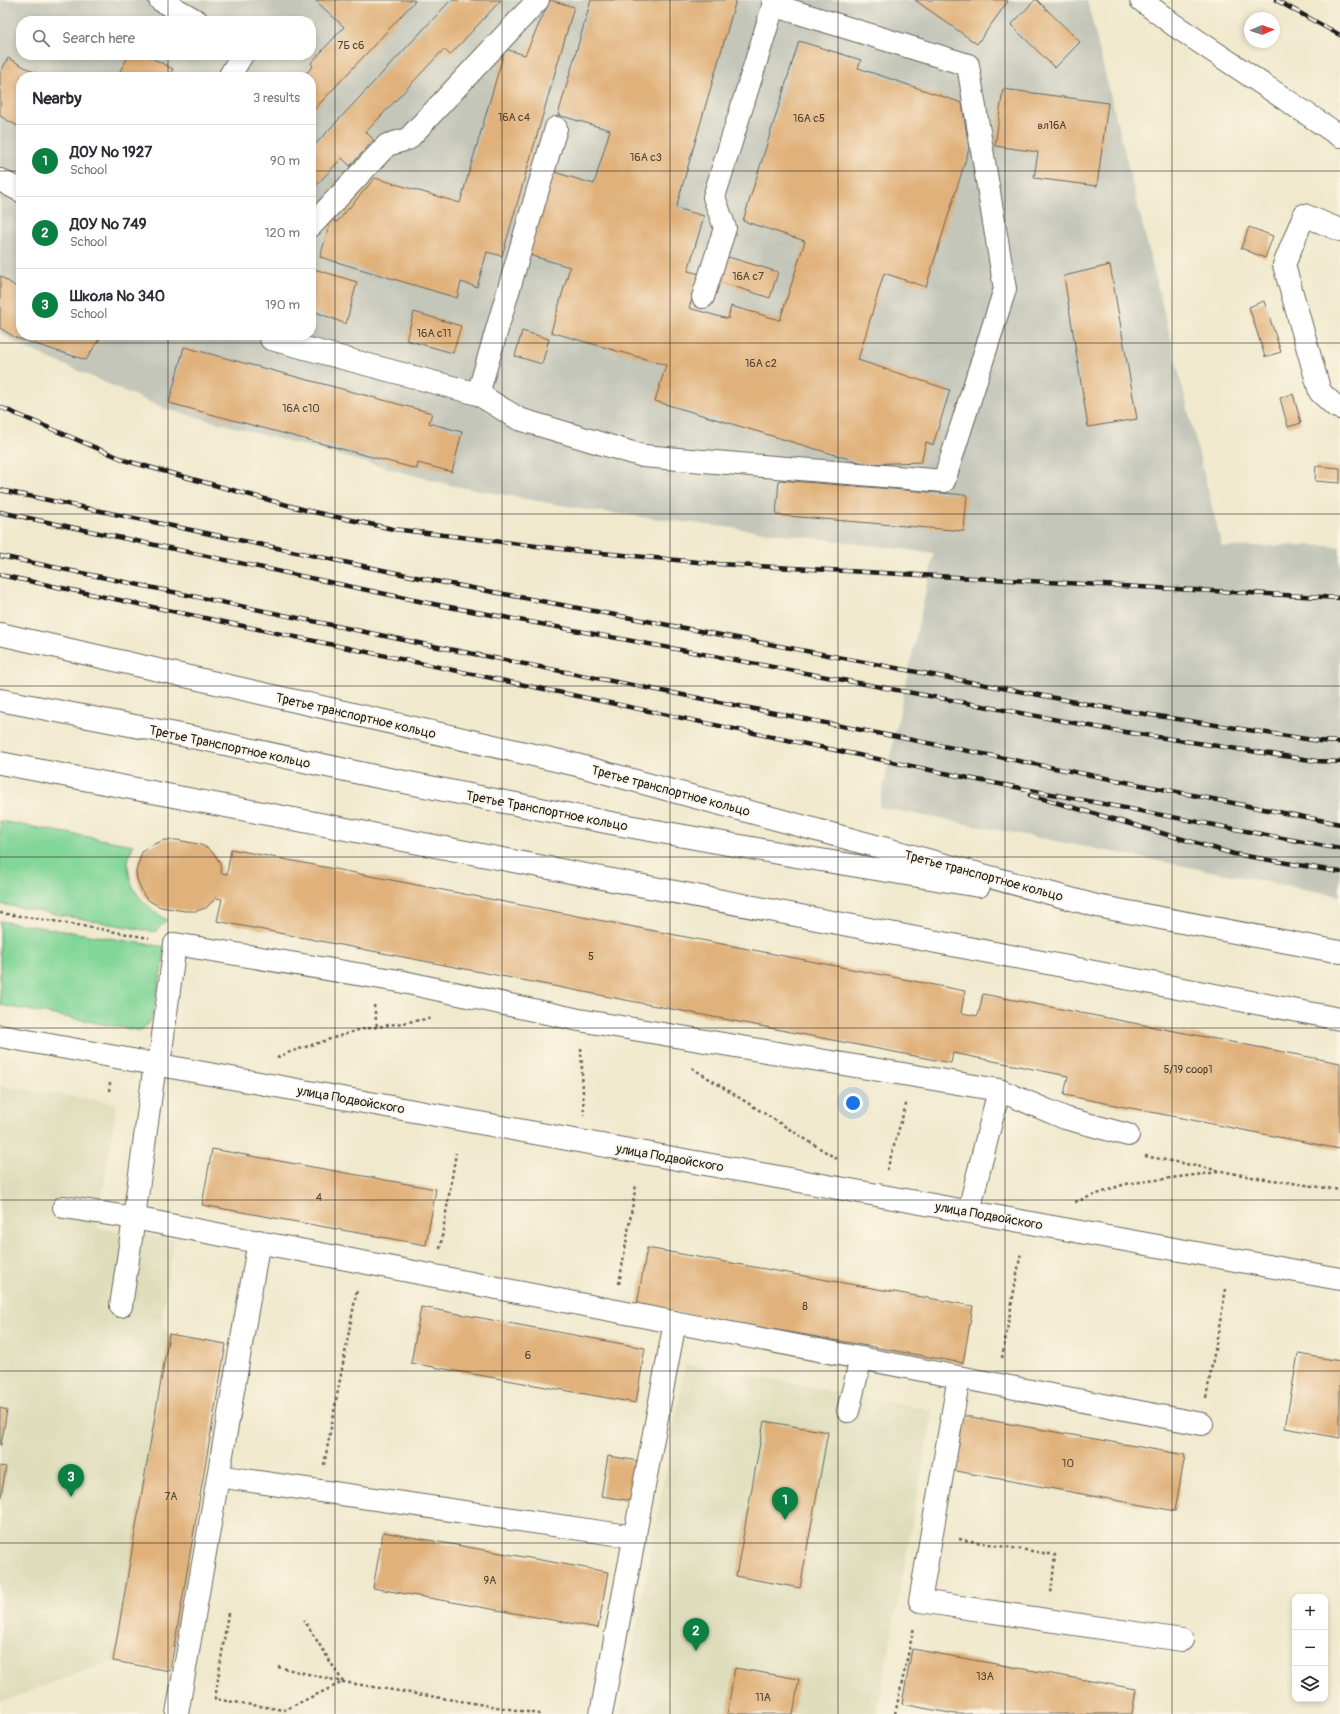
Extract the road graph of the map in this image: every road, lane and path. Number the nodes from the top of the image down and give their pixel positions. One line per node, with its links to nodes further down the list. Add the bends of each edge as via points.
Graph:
1 (160, 0): 5 (main road)
2 (538, 0): 12 (main road, via 408,138 387,145)
3 (1140, 0): 9 (main road)
4 (774, 2): 14 (main road, via 714,196 724,228); 16 (main road, via 968,65 1005,289 944,480 643,456 519,419)
5 (188, 16)
6 (239, 60): 7 (main road)
7 (232, 72)
8 (556, 128): 16 (main road)
9 (1340, 136)
10 (0, 180): 11 (main road)
11 (16, 188)
12 (316, 221)
13 (1340, 230): 17 (main road, via 1304,215 1284,265 1320,392)
14 (703, 297)
15 (275, 340): 16 (main road)
16 (478, 394)
17 (1340, 408)
18 (0, 634): 21 (main road, Третье транспортное кольцо, via 573,764)
19 (0, 700): 21 (main road, Третье Транспортное кольцо, via 611,823)
20 (0, 763): 26 (main road)
21 (1097, 906): 24 (main road, Третье транспортное кольцо)
22 (0, 913): 23 (path)
23 (175, 944): 27 (main road, via 399,981); 30 (main road, via 161,1051)
24 (1340, 952)
25 (440, 1017): 29 (path, via 358,1030)
26 (1340, 1019)
27 (579, 1020): 32 (main road); 34 (path)
28 (0, 1036): 30 (main road, улица Подвойского)
29 (275, 1059)
30 (155, 1064): 44 (main road, улица Подвойского); 45 (main road)
31 (688, 1066): 37 (path)
32 (914, 1077): 33 (main road); 38 (path)
33 (999, 1090): 35 (main road, via 1065,1118); 44 (main road)
34 (584, 1119)
35 (1128, 1135): 39 (path, via 1129,1153)
36 (456, 1153): 49 (path)
37 (840, 1161)
38 (887, 1171)
39 (1222, 1172): 41 (path); 42 (path, via 1125,1184)
40 (636, 1185): 53 (path)
41 (1340, 1190)
42 (1073, 1203)
43 (64, 1207): 45 (main road)
44 (970, 1212): 50 (main road, улица Подвойского)
45 (134, 1218): 46 (main road); 52 (main road)
46 (259, 1241): 48 (main road); 60 (main road, via 237,1318)
47 (1021, 1252): 57 (path)
48 (362, 1261): 49 (main road); 61 (path)
49 (436, 1276): 53 (main road)
50 (1340, 1279)
51 (1226, 1289): 59 (path)
52 (121, 1306)
53 (615, 1310): 54 (main road)
54 (675, 1322): 55 (main road); 63 (main road)
55 (861, 1358): 56 (main road); 58 (main road)
56 (959, 1377): 57 (main road); 62 (main road)
57 (997, 1384): 59 (main road)
58 (848, 1411)
59 (1202, 1424)
60 (218, 1476): 61 (main road); 71 (main road)
61 (319, 1492): 63 (main road)
62 (932, 1534): 64 (main road); 67 (path, via 1055,1555)
63 (635, 1537): 73 (main road)
64 (920, 1601): 67 (main road); 74 (path)
65 (228, 1613): 70 (path, via 215,1699 284,1710)
66 (304, 1620): 70 (path)
67 (1048, 1620): 68 (main road)
68 (1182, 1640)
69 (278, 1667): 70 (path)
70 (343, 1682): 72 (path)
71 (177, 1714)
72 (540, 1714)
73 (602, 1714)
74 (894, 1714)

